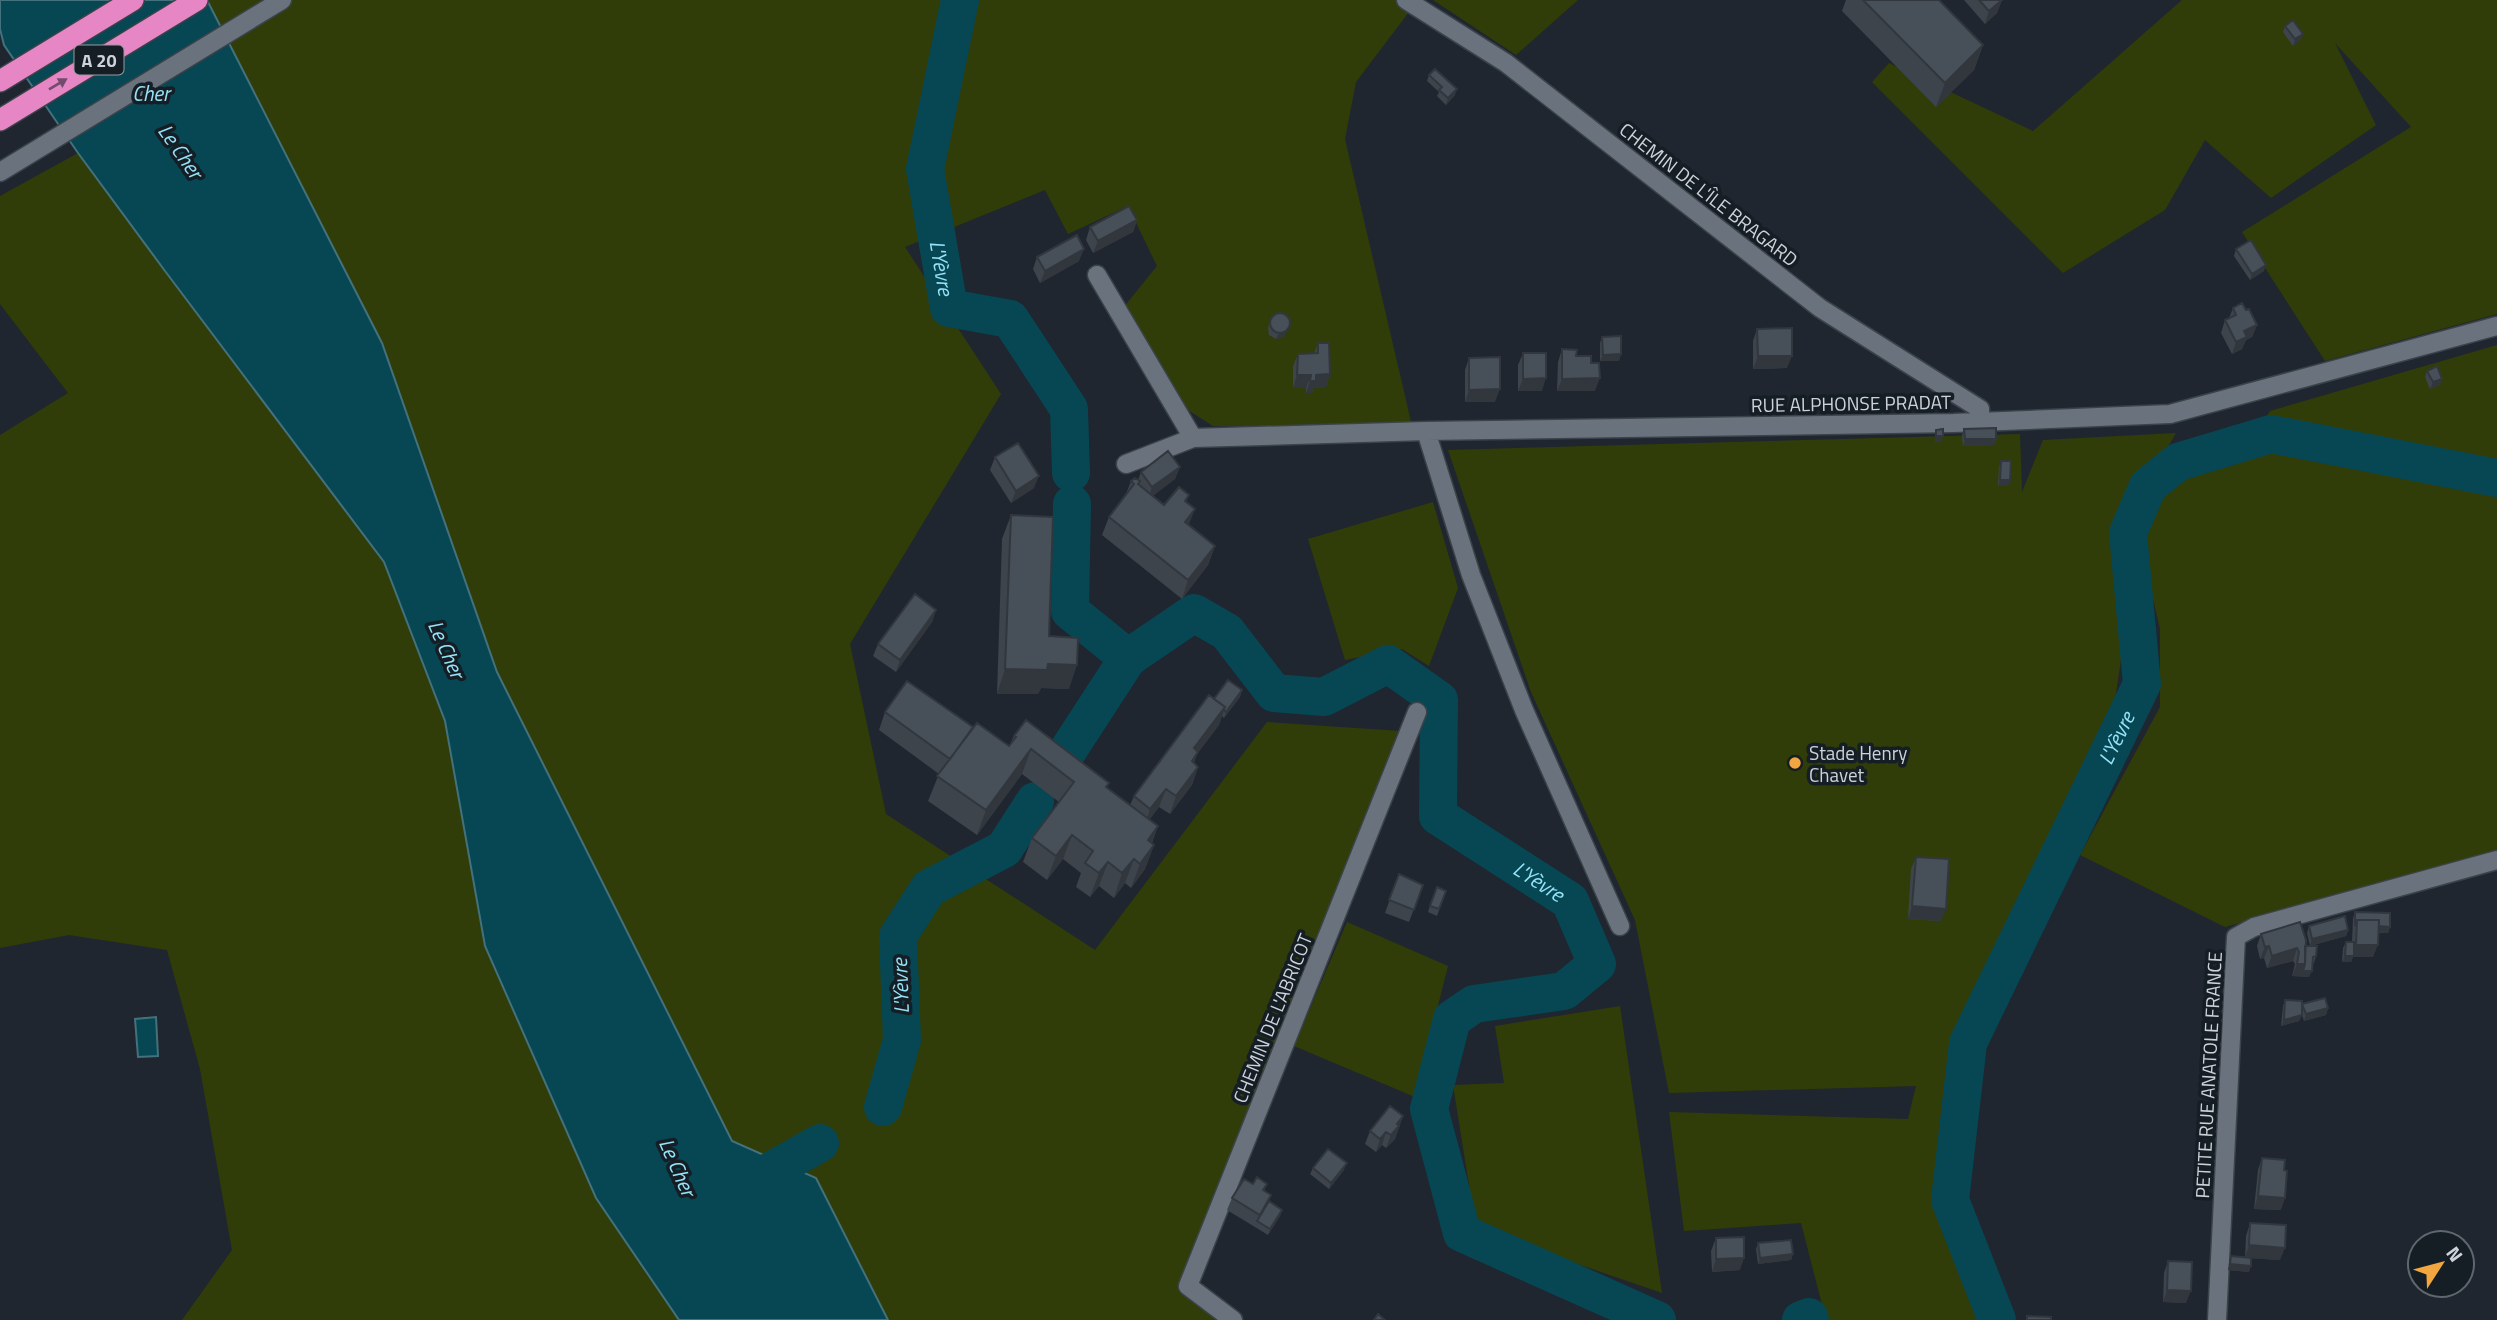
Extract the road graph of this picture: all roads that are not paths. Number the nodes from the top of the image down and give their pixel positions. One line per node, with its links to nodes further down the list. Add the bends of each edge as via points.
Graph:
1 (133, 0): 5 (highway, A 20)
2 (197, 0): 6 (highway, A 20, one-way to 2)
3 (281, 0): 7 (street)
4 (1406, 0): 10 (street, CHEMIN DE L'ÎLE BRAGARD, via 1506,63 1820,308 1980,408)
5 (0, 81)
6 (0, 120)
7 (0, 172)
8 (1097, 275): 12 (street)
9 (2497, 326): 10 (street, RUE ALPHONSE PRADAT, via 2170,414)
10 (1980, 421): 11 (street, RUE ALPHONSE PRADAT)
11 (1426, 431): 12 (street, RUE ALPHONSE PRADAT); 16 (street, via 1471,575 1524,710)
12 (1193, 438): 13 (street, RUE ALPHONSE PRADAT)
13 (1126, 464)
14 (1417, 712): 17 (street, CHEMIN DE L'ABRICOT, via 1188,1286)
15 (2497, 860): 18 (street, PETITE RUE ANATOLE FRANCE, via 2254,927 2236,937)
16 (1620, 926)
17 (1233, 1320)
18 (2217, 1320)

